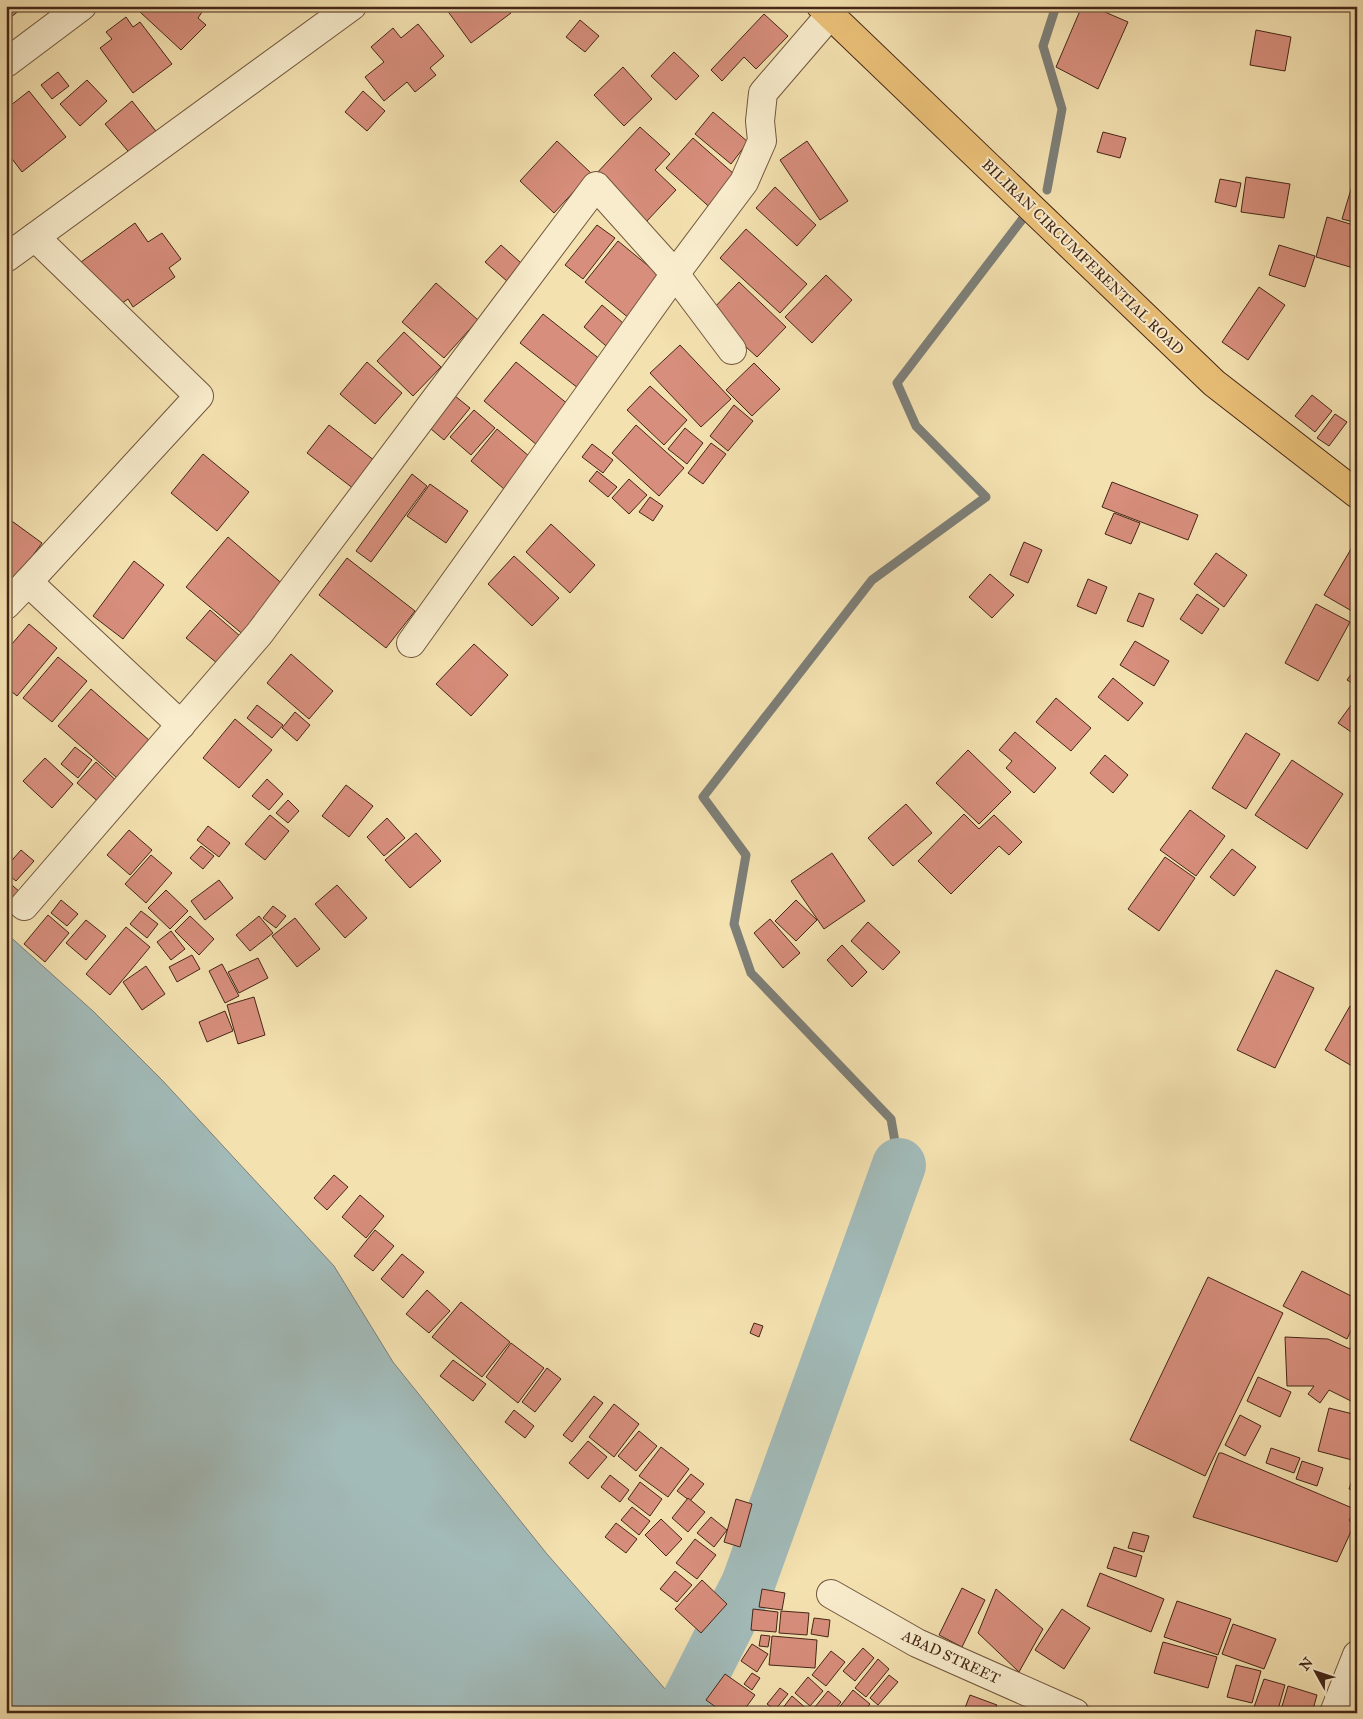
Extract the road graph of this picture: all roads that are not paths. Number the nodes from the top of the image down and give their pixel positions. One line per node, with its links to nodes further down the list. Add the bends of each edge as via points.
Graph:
1 (82, 6): 4 (street)
2 (352, 6): 5 (street)
3 (825, 10): 7 (street, via 763,93 762,141 744,182); 9 (main road, BILIRAN CIRCUMFERENTIAL ROAD, via 1214,383)
4 (6, 63)
5 (35, 237): 6 (street); 10 (street, via 199,396)
6 (6, 258)
7 (675, 274): 8 (street); 12 (street); 13 (street, via 596,186 259,634)
8 (732, 350)
9 (1357, 494)
10 (28, 582): 11 (street); 13 (street)
11 (6, 605)
12 (411, 643)
13 (181, 725): 14 (street)
14 (24, 906)
15 (830, 1594): 17 (street, ABAD STREET, via 917,1643)
16 (1357, 1655): 18 (street)
17 (1075, 1713)
18 (1334, 1713)

